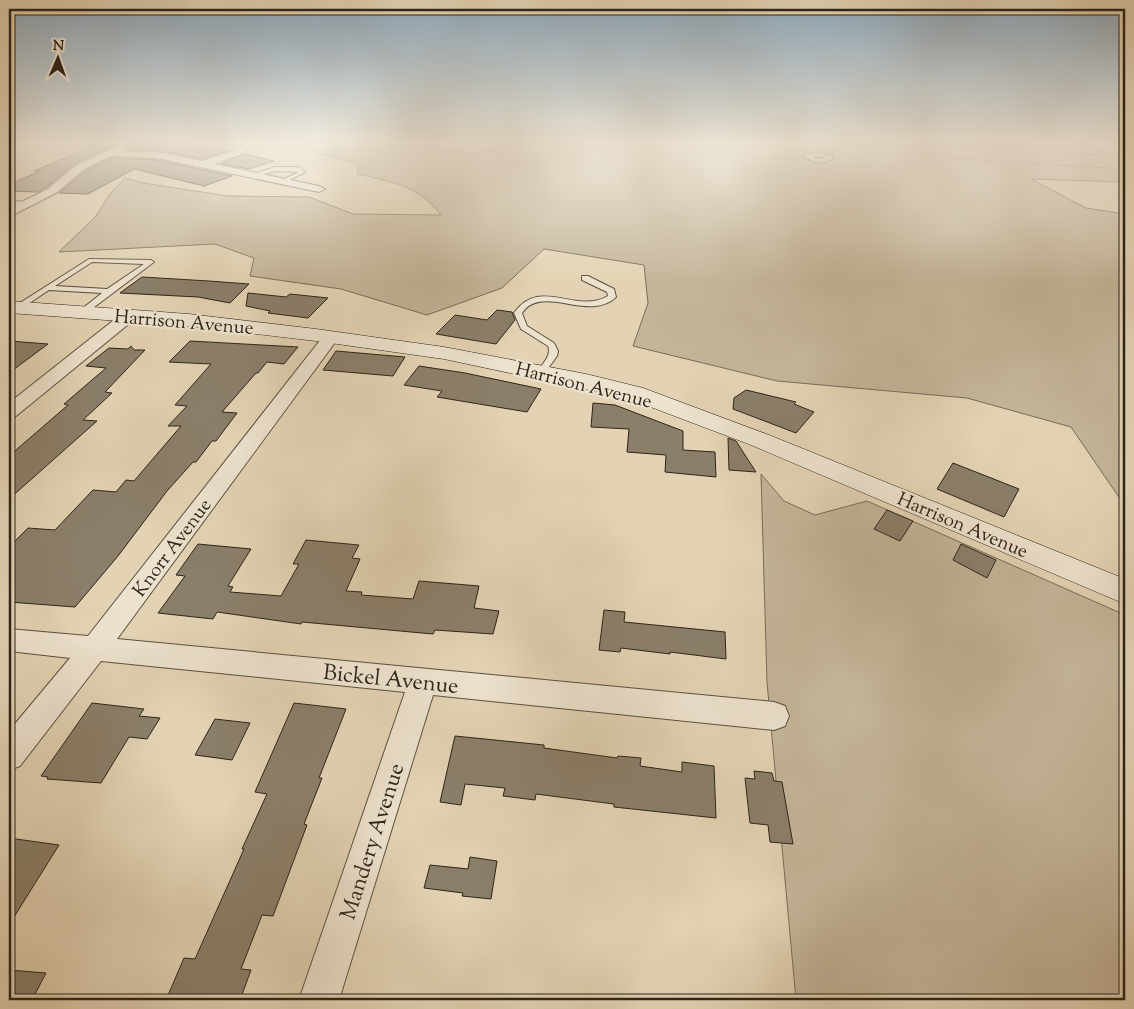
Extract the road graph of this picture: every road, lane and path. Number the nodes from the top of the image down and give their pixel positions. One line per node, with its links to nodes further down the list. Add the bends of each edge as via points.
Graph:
1 (55, 188): 7 (street)
2 (315, 188): 3 (street)
3 (319, 189)
4 (1117, 193): 5 (path)
5 (1125, 194)
6 (9, 202): 7 (lane)
7 (28, 203): 8 (street)
8 (9, 213)
9 (585, 278): 16 (lane, via 611,291 612,297 601,304 538,299 527,301 520,308 518,313 524,327 554,351)
10 (47, 288): 11 (lane); 11 (lane, via 91,260 151,262); 12 (lane)
11 (109, 291): 13 (lane)
12 (12, 308): 13 (main road, Harrison Avenue)
13 (82, 312): 14 (main road, Harrison Avenue)
14 (130, 315): 15 (main road, Harrison Avenue); 17 (street)
15 (331, 337): 16 (main road, Harrison Avenue, via 444,353); 20 (street, Knorr Avenue)
16 (541, 372): 18 (main road, Harrison Avenue, via 635,394 687,411)
17 (9, 412)
18 (1125, 592)
19 (9, 640): 20 (street, Bickel Avenue)
20 (94, 649): 21 (street, Bickel Avenue); 23 (street, Knorr Avenue)
21 (423, 681): 22 (street, Bickel Avenue); 24 (street, Mandery Avenue)
22 (774, 716)
23 (9, 755)
24 (319, 1000)

